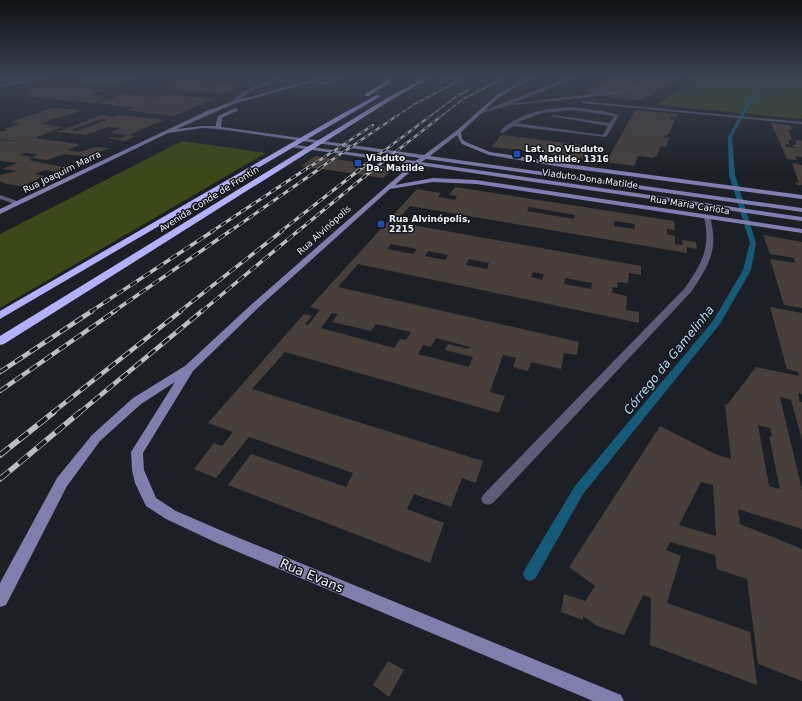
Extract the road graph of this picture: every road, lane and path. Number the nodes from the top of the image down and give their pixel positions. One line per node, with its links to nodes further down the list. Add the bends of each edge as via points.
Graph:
1 (216, 110): 17 (street, Rua Joaquim Marra)
2 (235, 110): 22 (street, via 220,117)
3 (348, 110): 15 (highway)
4 (354, 110): 15 (highway, Avenida Conde de Frontin)
5 (372, 110): 42 (highway, Avenida Conde de Frontin)
6 (483, 110): 12 (street, Rua Alvinópolis)
7 (489, 110): 12 (street, Rua Alvinópolis)
8 (546, 110): 13 (street)
9 (575, 110): 20 (street, via 617,115)
10 (664, 110): 18 (street)
11 (526, 111): 13 (street)
12 (479, 113): 24 (street, Rua Alvinópolis)
13 (535, 113): 14 (street); 19 (street)
14 (546, 115)
15 (342, 116): 41 (highway, Avenida Conde de Frontin)
16 (553, 116): 20 (street)
17 (192, 120): 21 (street); 23 (street, Rua Joaquim Marra)
18 (802, 123)
19 (512, 124): 20 (street, via 602,136 605,136); 25 (street)
20 (611, 125)
21 (195, 128): 22 (street, Rua Joaquim Marra); 23 (street, Rua Joaquim Marra); 26 (street, Rua Joaquim Marra)
22 (219, 128): 36 (street, Viaduto Dona Matilde)
23 (167, 132): 29 (street, Rua Joaquim Marra)
24 (458, 132): 30 (street, Rua Maria Carlota, via 464,144 479,150); 31 (street, Rua Alvinópolis)
25 (501, 132)
26 (209, 133)
27 (198, 134): 29 (street, Rua Joaquim Marra, via 168,138)
28 (217, 135): 39 (street, Viaduto Dona Matilde)
29 (132, 149): 35 (street, Rua Joaquim Marra)
30 (568, 166): 32 (street, via 555,170 547,177 548,185); 34 (street, Rua Maria Carlota)
31 (386, 188): 32 (street, Rua Maria Carlota, via 450,179); 43 (street, Rua Alvinópolis)
32 (557, 194): 38 (street, Rua Maria Carlota)
33 (0, 197): 35 (street)
34 (801, 197)
35 (18, 203): 37 (street, Rua Joaquim Marra)
36 (802, 210)
37 (0, 212)
38 (707, 217): 40 (street, Rua Maria Carlota); 44 (street, via 711,229 710,248 705,265 688,290)
39 (802, 219)
40 (802, 231)
41 (0, 316)
42 (0, 341)
43 (189, 369): 45 (street, via 137,401 96,438 62,482); 46 (street, Rua Evans, via 137,452 138,470 152,502 171,515 222,538)
44 (488, 499)
45 (0, 599)
46 (615, 701)

